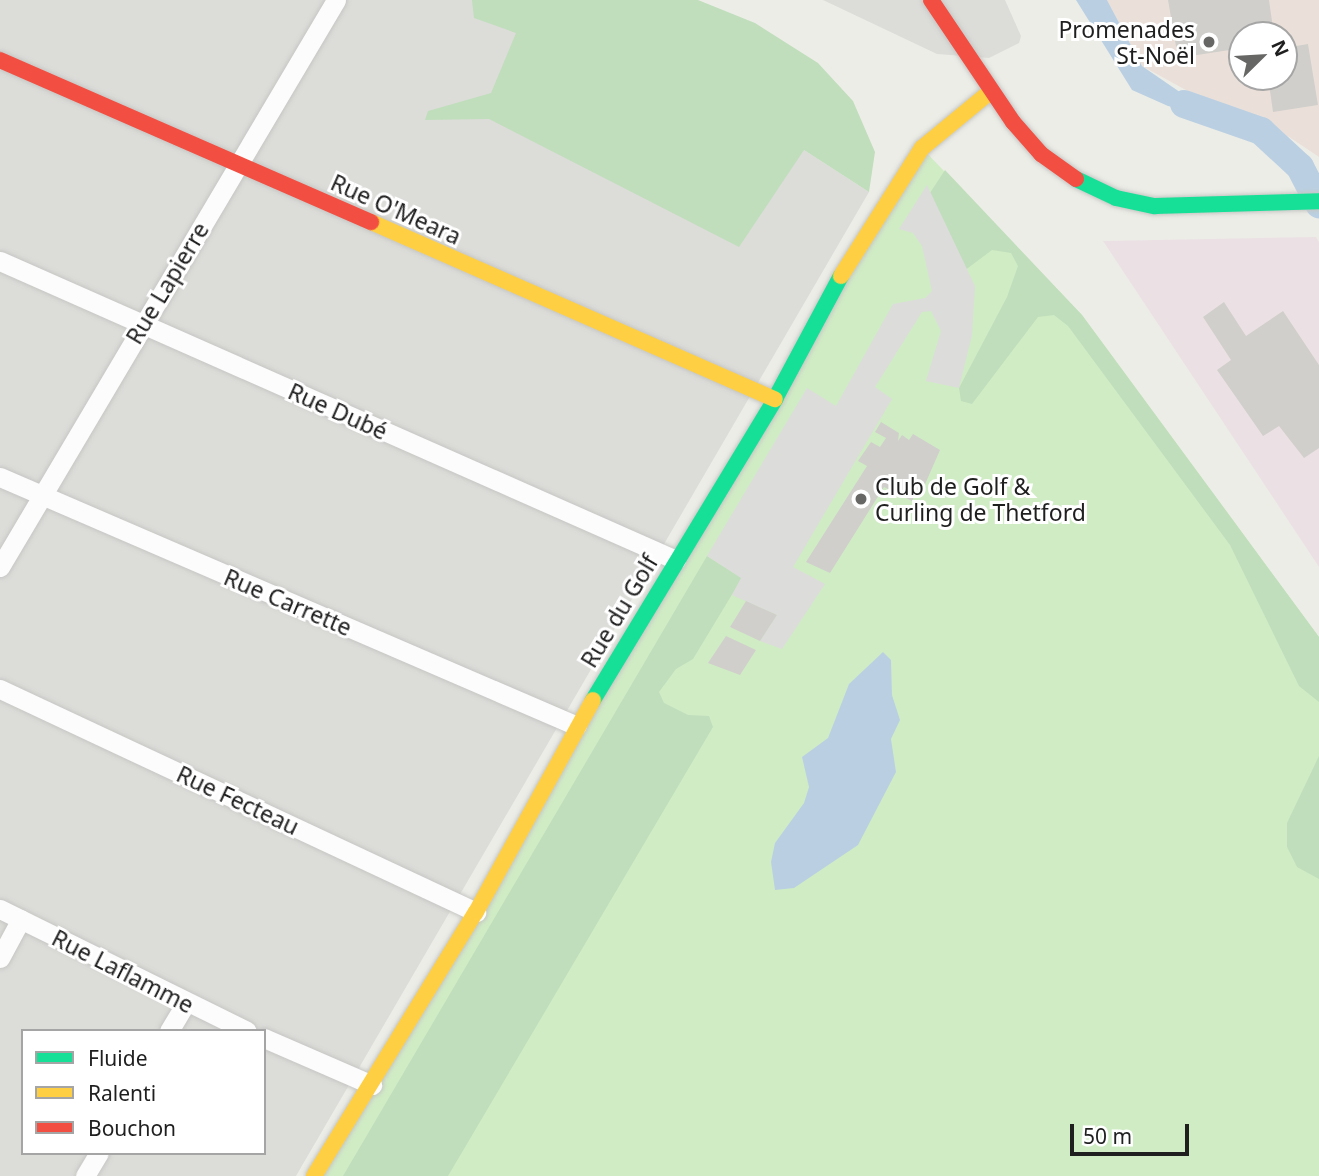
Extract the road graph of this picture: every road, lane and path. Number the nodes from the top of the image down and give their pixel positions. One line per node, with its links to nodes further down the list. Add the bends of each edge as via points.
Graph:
1 (336, 0): 5 (street, Rue Lapierre)
2 (931, 0): 4 (street)
3 (0, 60): 5 (street, Rue O'Meara)
4 (990, 92): 6 (street, via 1041,154 1083,184 1116,198 1189,209); 9 (street, Rue du Golf, via 922,148 846,265)
5 (239, 165): 8 (street, Rue Lapierre); 9 (street, Rue O'Meara)
6 (1319, 201)
7 (0, 261): 8 (street, Rue Dubé)
8 (142, 324): 11 (street, Rue Lapierre); 12 (street, Rue Dubé)
9 (775, 399): 12 (street, Rue du Golf)
10 (0, 477): 11 (street, Rue Carrette)
11 (41, 495): 13 (street, Rue Lapierre); 15 (street, Rue Carrette)
12 (676, 560): 15 (street, Rue du Golf)
13 (0, 567)
14 (0, 689): 17 (street, Rue Fecteau)
15 (577, 726): 17 (street, Rue du Golf)
16 (0, 909): 18 (street, Rue Laflamme)
17 (475, 912): 24 (street, Rue du Golf)
18 (22, 919): 19 (street); 20 (street, Rue Laflamme)
19 (0, 958)
20 (185, 1004): 21 (street); 22 (street, Rue Laflamme)
21 (170, 1029)
22 (242, 1029)
23 (266, 1039): 24 (street)
24 (372, 1085): 27 (street, Rue du Golf)
25 (98, 1155): 26 (street)
26 (85, 1176)
27 (314, 1176)

